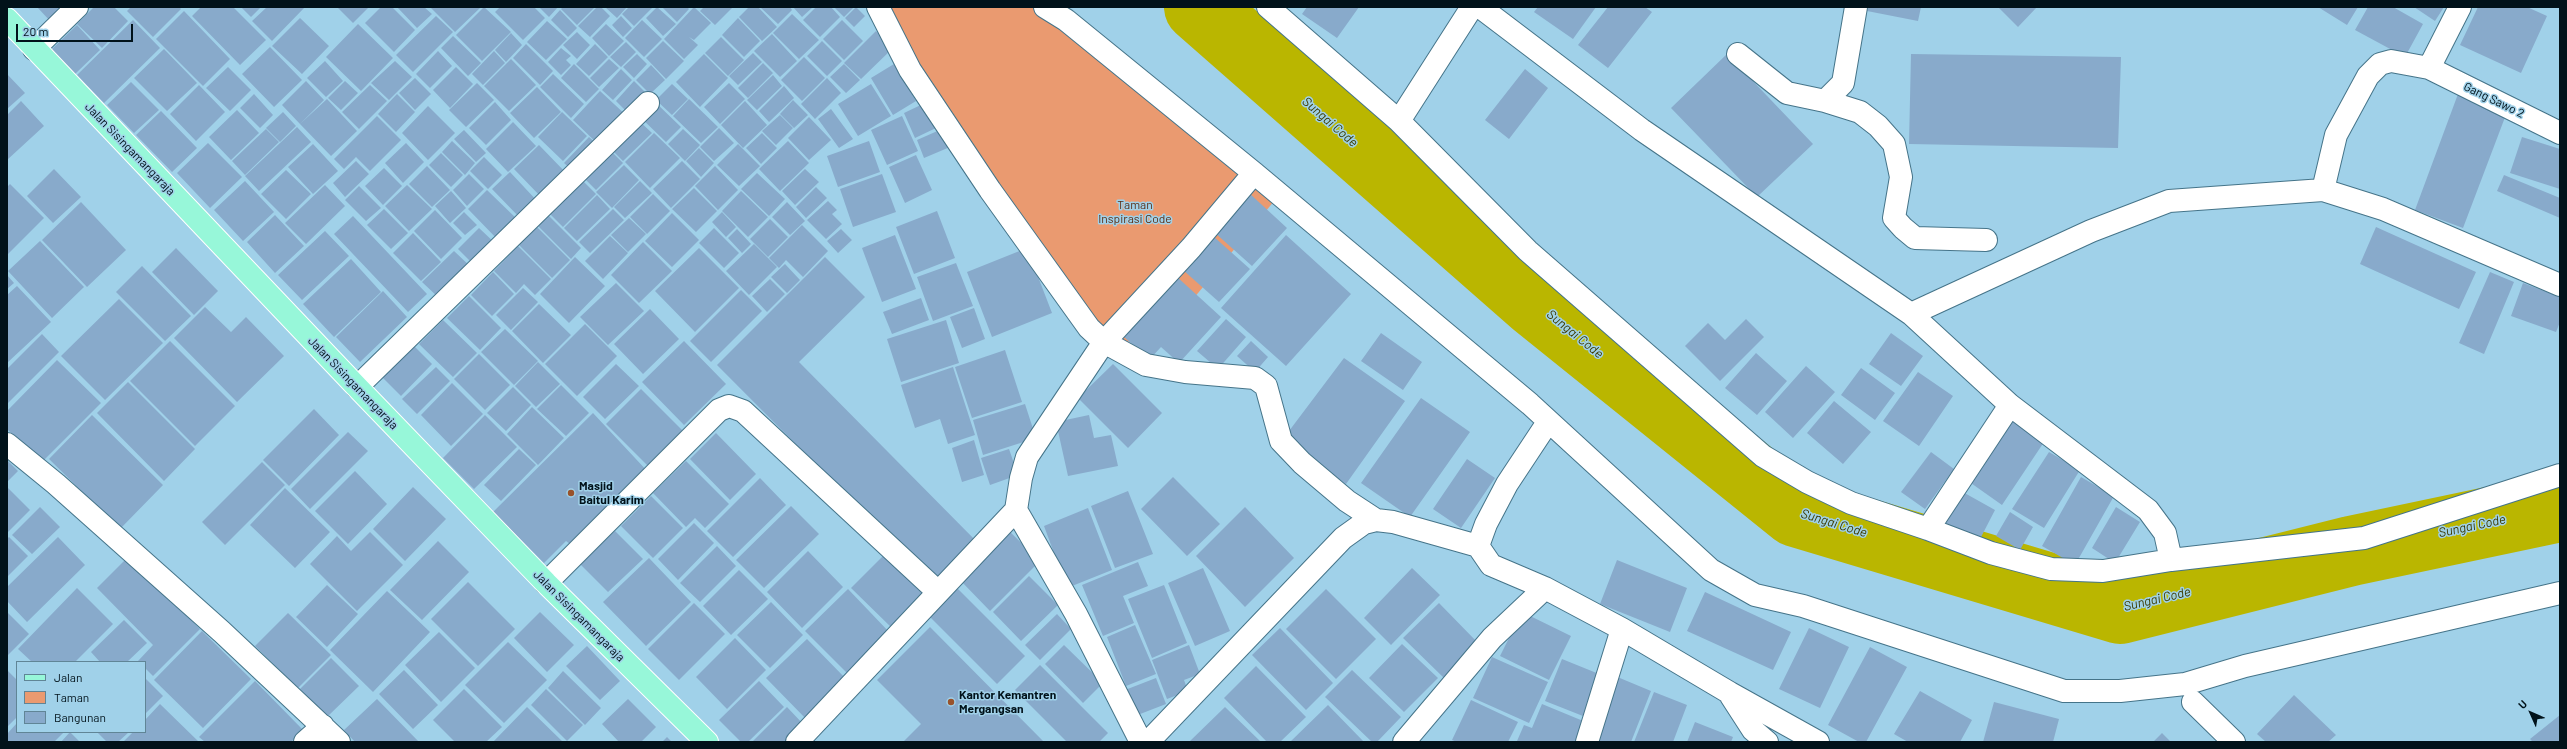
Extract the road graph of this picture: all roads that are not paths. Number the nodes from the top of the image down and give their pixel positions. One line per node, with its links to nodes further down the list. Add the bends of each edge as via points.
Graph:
1 (77, 7): 10 (street)
2 (878, 7): 22 (street, via 910,70 990,190 1089,328)
3 (1046, 7): 17 (street, via 1066,20)
4 (1268, 7): 15 (street)
5 (1472, 7): 15 (street)
6 (1480, 7): 21 (street, via 1642,130)
7 (2460, 7): 12 (street)
8 (1855, 15): 13 (street, via 1843,83)
9 (7, 18): 10 (main road, Jalan Sisingamangaraja)
10 (34, 49): 23 (main road, Jalan Sisingamangaraja)
11 (1738, 54): 13 (street, via 1787,93)
12 (2429, 68): 16 (street, Gang Sawo 2); 18 (street, Gang Sawo 2, via 2391,62 2380,64 2374,69 2336,136)
13 (1825, 101): 19 (street, via 1860,112 1878,126 1894,144 1901,177 1894,218 1903,228 1916,238)
14 (648, 103): 23 (street)
15 (1399, 121): 30 (street, via 1528,251 1764,456 1806,482 1851,502)
16 (2560, 133)
17 (1254, 173): 22 (street, via 1191,248); 25 (street)
18 (2323, 190): 20 (street, via 2383,209); 21 (street, via 2169,201 2091,231)
19 (1986, 240)
20 (2560, 285)
21 (1912, 314): 24 (street)
22 (1104, 342): 28 (street, via 1027,458); 29 (street, via 1146,365 1185,372 1255,378 1266,386 1280,441 1347,501)
23 (357, 388): 33 (main road, Jalan Sisingamangaraja)
24 (2010, 405): 30 (street); 32 (street, via 2148,510 2165,533)
25 (1548, 422): 31 (street, via 1507,484 1486,524); 36 (street, via 1711,570 1755,595 1803,606 2064,691 2120,691 2186,684 2245,666)
26 (7, 444): 40 (street, via 56,484)
27 (2560, 475): 32 (street, via 2364,538)
28 (1016, 510): 35 (street); 45 (street, via 1076,614)
29 (1376, 520): 31 (street, via 1393,522); 46 (street, via 1364,523 1343,538)
30 (1928, 529): 32 (street, via 1991,554 2051,569 2103,572)
31 (1478, 546): 34 (street, via 1491,565)
32 (2171, 560)
33 (546, 583): 35 (street, via 719,410 729,406 743,411); 43 (main road, Jalan Sisingamangaraja)
34 (1545, 588): 37 (street); 47 (street, via 1492,638)
35 (938, 592): 44 (street)
36 (2560, 593)
37 (1622, 629): 38 (street); 48 (street)
38 (1730, 693): 49 (street, via 1753,730); 50 (street)
39 (2193, 702): 51 (street)
40 (323, 726): 41 (street); 42 (street)
41 (305, 742)
42 (339, 742)
43 (707, 742)
44 (797, 742)
45 (1141, 742)
46 (1148, 742)
47 (1404, 742)
48 (1588, 742)
49 (1767, 742)
50 (1818, 742)
51 (2234, 742)

